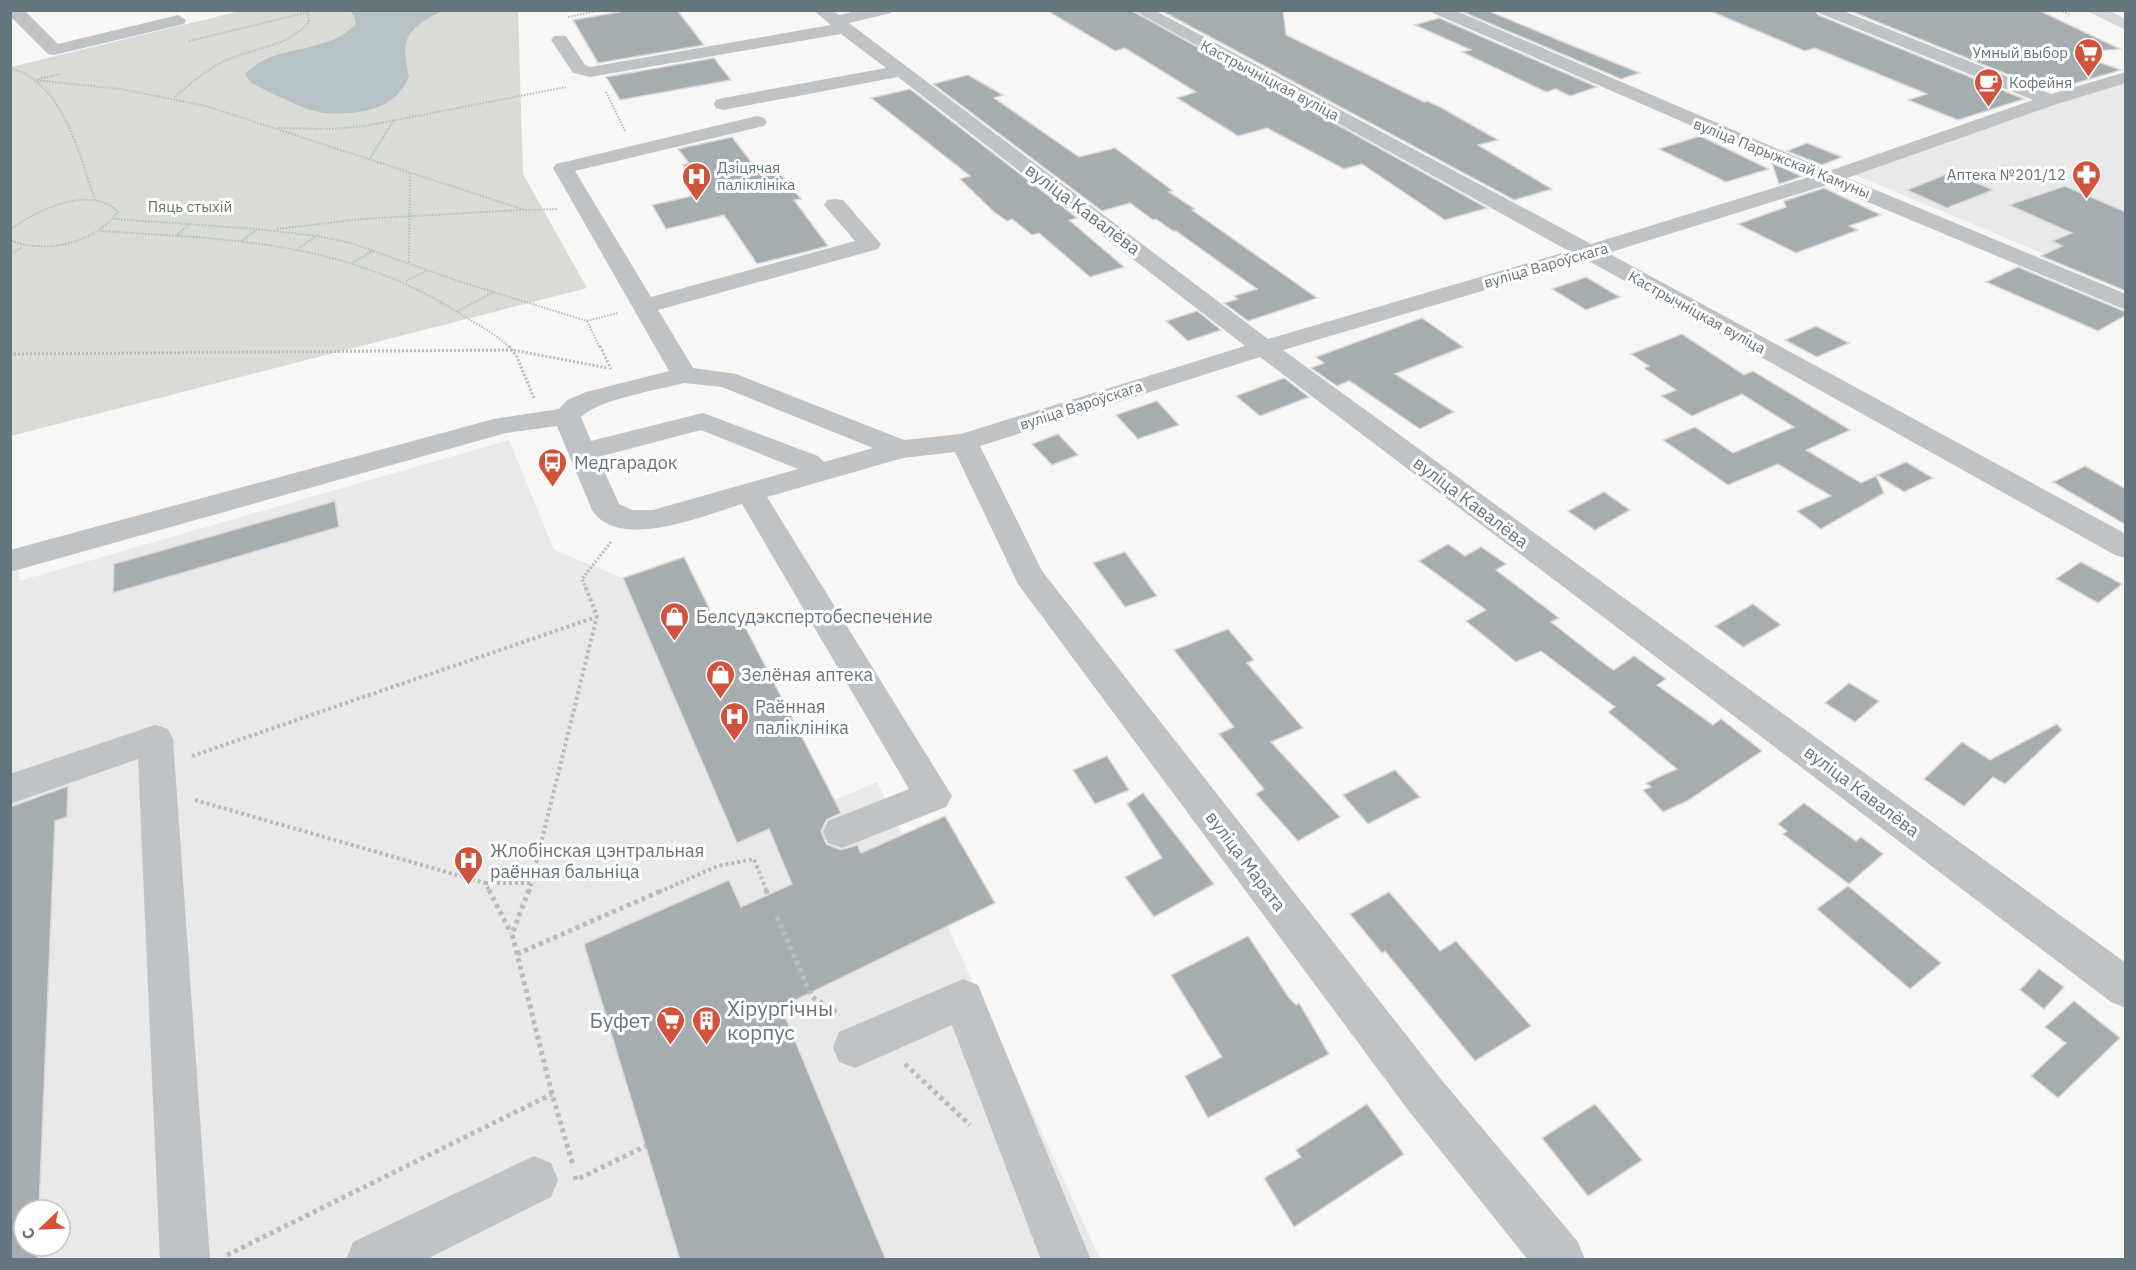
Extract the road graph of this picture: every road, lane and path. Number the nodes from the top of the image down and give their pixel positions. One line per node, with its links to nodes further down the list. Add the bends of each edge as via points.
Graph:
1 (14, 10): 10 (street, via 54,50)
2 (308, 10): 19 (path, via 309,22 293,38 213,67)
3 (602, 10): 9 (path)
4 (885, 10): 11 (street)
5 (1141, 10): 49 (street, Кастрычніцкая вуліца)
6 (1439, 10): 28 (street, вуліца Парыжскай Камуны)
7 (1824, 10): 20 (street)
8 (2093, 10): 12 (main road)
9 (568, 16)
10 (178, 20)
11 (834, 20): 15 (street, вуліца Кавалёва); 16 (street)
12 (2121, 21)
13 (560, 40): 16 (street, via 579,69)
14 (10, 68): 18 (path, via 19,69)
15 (902, 71): 21 (street); 60 (street, вуліца Кавалёва)
16 (598, 75): 22 (path); 25 (path)
17 (2126, 77): 20 (street, вуліца Вароўскага)
18 (34, 80): 19 (path, via 92,84); 29 (path, via 59,107)
19 (174, 98): 24 (path)
20 (2050, 100): 28 (street, вуліца Вароўскага)
21 (723, 104)
22 (394, 120): 24 (path, via 332,129); 26 (path)
23 (757, 122): 25 (street)
24 (271, 128): 26 (path)
25 (634, 151): 31 (street, via 563,168)
26 (369, 160): 27 (path)
27 (410, 173): 32 (path); 33 (path)
28 (1830, 177): 49 (street, вуліца Вароўскага); 56 (street, вуліца Парыжскай Камуны)
29 (95, 201): 34 (path, via 116,206); 35 (path, via 63,204)
30 (835, 205): 57 (street, via 870,244)
31 (588, 208): 32 (path); 57 (street)
32 (525, 210): 33 (path)
33 (410, 217): 40 (path); 52 (path)
34 (115, 219): 37 (path); 41 (path)
35 (18, 222): 36 (path); 39 (path)
36 (10, 224)
37 (190, 224): 38 (path); 42 (path)
38 (257, 229): 40 (path); 45 (path)
39 (10, 230)
40 (270, 230): 43 (path)
41 (100, 231): 42 (path); 46 (path, via 70,242)
42 (175, 236): 45 (path)
43 (316, 236): 47 (path); 48 (path)
44 (10, 240): 46 (path)
45 (242, 241): 47 (path)
46 (24, 246): 50 (path)
47 (298, 248): 51 (path)
48 (374, 250): 51 (path); 52 (path)
49 (1589, 252): 60 (street, вуліца Вароўскага); 71 (street, Кастрычніцкая вуліца)
50 (10, 254)
51 (353, 262): 54 (path)
52 (409, 262): 53 (path)
53 (428, 270): 54 (path); 55 (path)
54 (405, 282): 58 (path)
55 (494, 292): 58 (path); 59 (path)
56 (2126, 303)
57 (643, 306): 59 (path); 63 (street)
58 (458, 311): 61 (path)
59 (587, 321): 61 (path, via 611,369)
60 (1264, 348): 65 (street, вуліца Вароўскага); 82 (street, вуліца Кавалёва)
61 (513, 350): 62 (path); 64 (path)
62 (10, 354)
63 (684, 375): 64 (street, via 595,398); 66 (street, via 727,380)
64 (555, 418): 67 (street); 72 (street, via 504,425)
65 (964, 442): 66 (street, вуліца Вароўскага); 91 (street, вуліца Марата, via 1029,576 1424,1094)
66 (901, 449): 68 (street, вуліца Вароўскага)
67 (582, 452): 68 (street, via 703,421 808,462); 70 (street, via 607,510)
68 (817, 472): 69 (street, вуліца Вароўскага)
69 (749, 492): 70 (street, вуліца Вароўскага, via 653,520); 76 (street, via 933,796)
70 (628, 520): 73 (path, via 582,579)
71 (2126, 548)
72 (10, 561)
73 (597, 616): 74 (path); 78 (path)
74 (158, 778): 75 (street, via 155,739); 77 (path); 87 (street)
75 (10, 789)
76 (842, 832)
77 (484, 883): 78 (path); 80 (path)
78 (532, 883): 80 (path)
79 (768, 895): 81 (path, via 753,859 718,866)
80 (512, 934): 81 (path)
81 (517, 954): 84 (path)
82 (2126, 988)
83 (855, 1047): 90 (street, via 963,999)
84 (552, 1094): 85 (path, via 576,1180); 88 (path)
85 (646, 1146)
86 (534, 1180): 89 (street)
87 (185, 1260)
88 (218, 1260)
89 (371, 1260)
90 (1066, 1260)
91 (1560, 1260)

